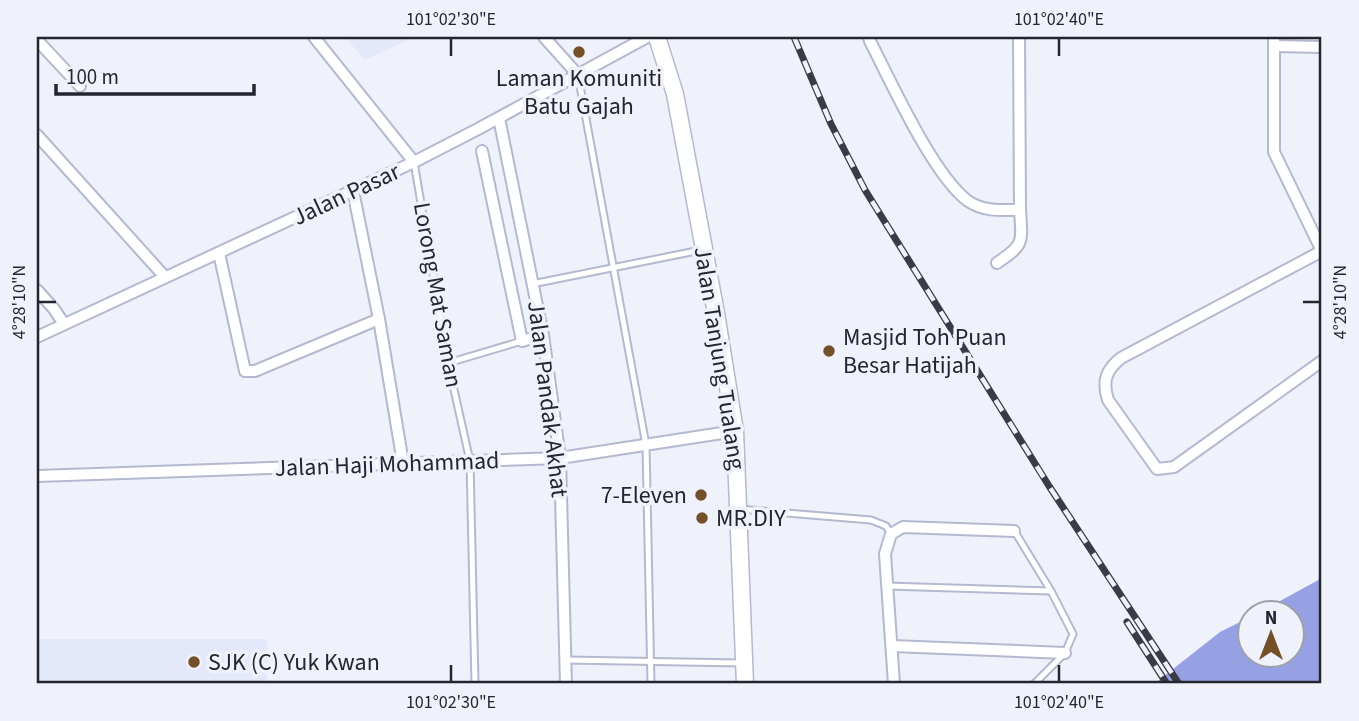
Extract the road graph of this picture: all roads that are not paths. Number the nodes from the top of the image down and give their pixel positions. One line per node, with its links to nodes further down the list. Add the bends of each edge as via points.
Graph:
1 (314, 37): 15 (street, Lorong Mat Saman)
2 (544, 37): 10 (street)
3 (647, 37): 10 (street, Jalan Pasar)
4 (657, 37): 20 (main road, Jalan Tanjung Tualang, via 675,94)
5 (869, 37): 19 (street, via 949,181 969,201 990,210)
6 (1019, 37): 19 (street)
7 (37, 40): 11 (street)
8 (1274, 41): 9 (street); 21 (street, via 1274,152)
9 (1322, 47)
10 (578, 75): 12 (street, Jalan Pasar); 24 (lane)
11 (80, 86)
12 (499, 118): 15 (street, Jalan Pasar); 16 (street, Jalan Pandak Akhat)
13 (37, 135): 25 (street)
14 (482, 151): 17 (street)
15 (414, 162): 18 (street, Jalan Pasar); 34 (lane, Lorong Mat Saman)
16 (510, 172): 17 (street); 26 (street, Jalan Pandak Akhat)
17 (487, 176): 32 (street)
18 (353, 191): 22 (street, Jalan Pasar); 28 (street)
19 (1020, 210): 23 (street, via 1018,249)
20 (704, 250): 24 (lane); 35 (main road, Jalan Tanjung Tualang)
21 (1322, 251): 33 (street, via 1121,358 1111,366 1104,387 1108,400 1157,469 1164,469 1174,467)
22 (219, 253): 25 (street, Jalan Pasar); 28 (street, via 245,372)
23 (997, 263)
24 (614, 268): 26 (lane); 36 (lane)
25 (165, 277): 29 (street, Jalan Pasar)
26 (532, 284): 30 (street, Jalan Pandak Akhat)
27 (37, 290): 29 (street)
28 (379, 319): 39 (street)
29 (64, 324): 31 (street, Jalan Pasar)
30 (542, 335): 32 (street); 37 (street, Jalan Pandak Akhat)
31 (37, 337)
32 (522, 341): 34 (lane)
33 (1322, 361)
34 (448, 363): 38 (lane, Lorong Mat Saman)
35 (735, 431): 36 (street, Jalan Haji Mohammad); 41 (main road, Jalan Tanjung Tualang)
36 (646, 445): 37 (street, Jalan Haji Mohammad); 49 (lane)
37 (561, 458): 38 (street, Jalan Haji Mohammad); 48 (street, Jalan Pandak Akhat)
38 (470, 461): 39 (street, Jalan Haji Mohammad); 51 (lane, Lorong Mat Saman)
39 (403, 463): 40 (street, Jalan Haji Mohammad)
40 (37, 476)
41 (739, 509): 43 (lane, via 871,520 886,526); 50 (main road, Jalan Tanjung Tualang)
42 (1014, 531): 43 (street, via 903,527); 45 (lane)
43 (891, 534): 44 (street, via 885,554)
44 (887, 586): 45 (lane); 46 (street)
45 (1051, 591): 47 (lane, via 1073,634)
46 (892, 646): 47 (street); 55 (street)
47 (1065, 653): 56 (lane)
48 (566, 660): 49 (lane); 52 (street, Jalan Pandak Akhat)
49 (651, 662): 50 (lane); 53 (lane)
50 (744, 663): 54 (main road, Jalan Tanjung Tualang)
51 (475, 684)
52 (566, 684)
53 (652, 684)
54 (745, 684)
55 (894, 684)
56 (1034, 684)

